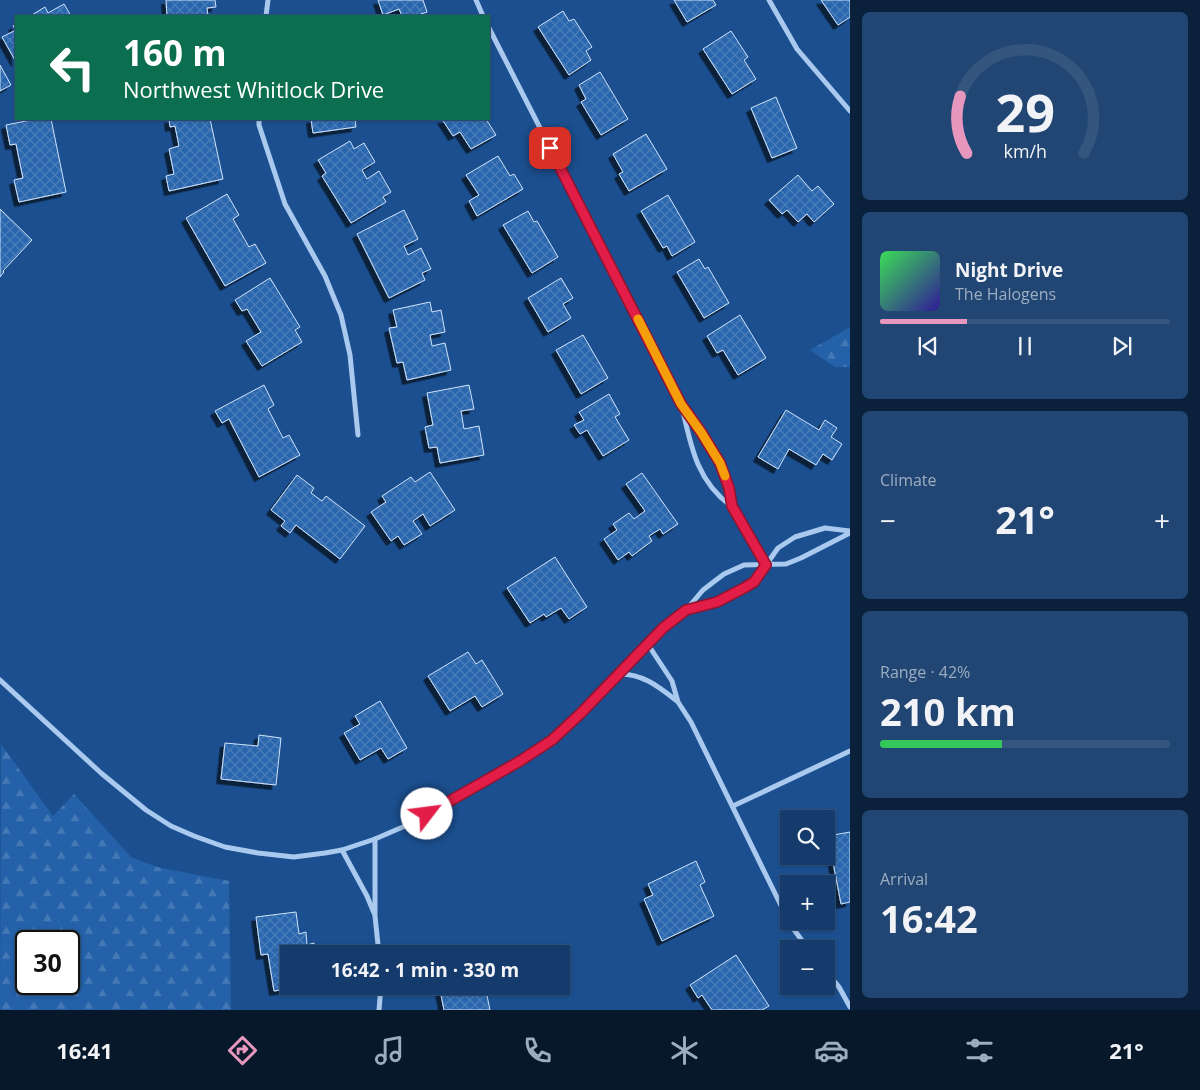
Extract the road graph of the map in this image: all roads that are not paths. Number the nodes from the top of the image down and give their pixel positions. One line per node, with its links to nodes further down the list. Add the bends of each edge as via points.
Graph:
1 (268, 0): 4 (street)
2 (476, 0): 5 (street)
3 (769, 0): 7 (street, via 797,49)
4 (266, 15)
5 (483, 15)
6 (490, 30): 9 (street)
7 (850, 110)
8 (259, 120): 10 (street, via 285,204 325,276 341,315 350,355)
9 (681, 404): 11 (street, via 720,463); 11 (street, via 692,453 701,472 717,496)
10 (358, 435)
11 (732, 506): 13 (street)
12 (850, 532): 13 (street, via 786,564); 13 (street, via 825,528 795,537 778,548)
13 (766, 565): 14 (street, via 754,582 735,594); 14 (street, via 744,565 724,574 703,590)
14 (686, 610): 15 (street)
15 (647, 643): 16 (street); 18 (street, via 672,681)
16 (618, 674): 18 (street, via 644,679); 21 (street, via 552,740 412,823)
17 (0, 680): 22 (street, via 101,773 171,826 225,847 258,853 294,857)
18 (678, 702): 20 (street)
19 (850, 751): 20 (street)
20 (733, 806): 24 (street, via 790,924)
21 (375, 839): 22 (street); 23 (street)
22 (342, 850): 23 (street)
23 (375, 916): 25 (street)
24 (802, 940)
25 (377, 945)
26 (835, 982): 28 (street)
27 (381, 995): 29 (street)
28 (850, 1007)
29 (380, 1010)

